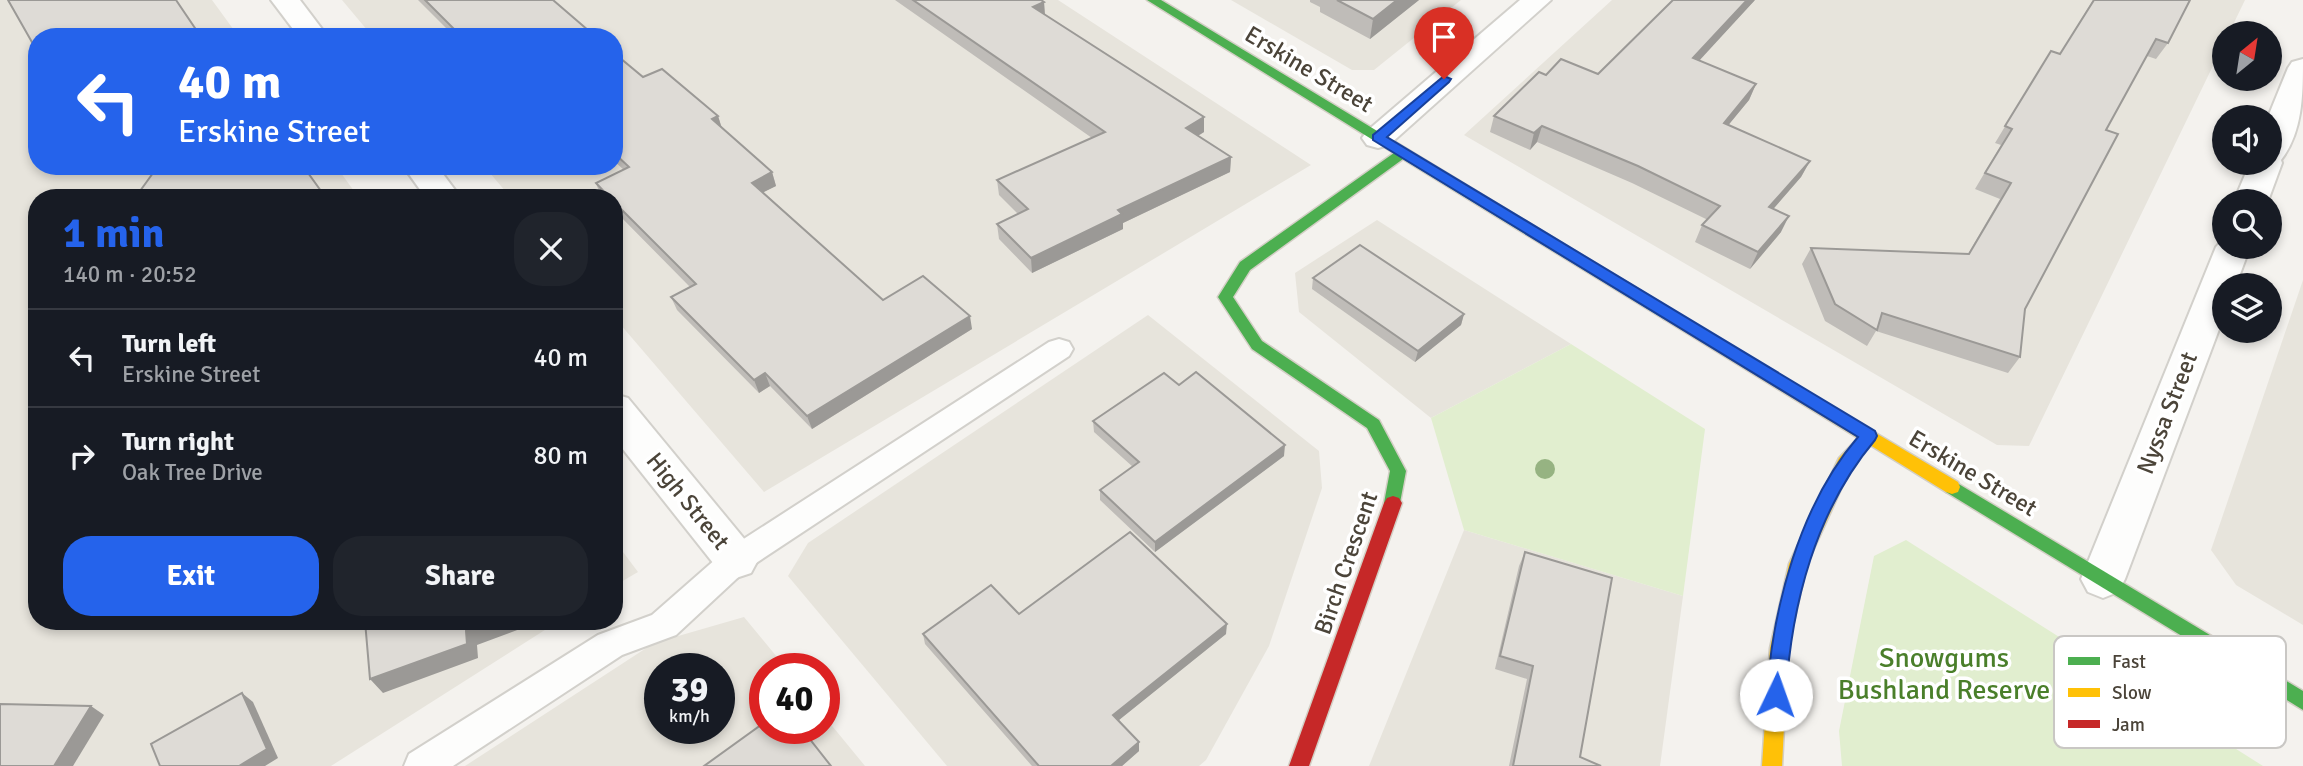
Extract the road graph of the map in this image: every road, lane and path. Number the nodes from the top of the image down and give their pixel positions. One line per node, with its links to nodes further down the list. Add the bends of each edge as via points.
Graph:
1 (285, 0): 4 (street)
2 (1153, 0): 7 (street, Erskine Street)
3 (1536, 0): 7 (street)
4 (307, 28)
5 (2303, 68): 6 (street)
6 (2282, 122)
7 (1390, 145): 13 (street, Erskine Street); 20 (street, Birch Crescent, via 1245,266 1225,297 1257,345 1373,424 1398,471 1392,509)
8 (426, 175): 9 (street)
9 (437, 189)
10 (2228, 259): 15 (street, Nyssa Street)
11 (1059, 349): 14 (lane)
12 (623, 420): 14 (street, High Street)
13 (1869, 436): 15 (street, Erskine Street); 21 (street, via 1840,472 1798,564 1779,648)
14 (736, 560): 19 (lane, via 664,625 610,645)
15 (2103, 579): 16 (street, Erskine Street)
16 (2196, 636)
17 (2286, 691): 18 (street, Erskine Street)
18 (2303, 701)
19 (422, 766)
20 (1299, 766)
21 (1772, 766)

